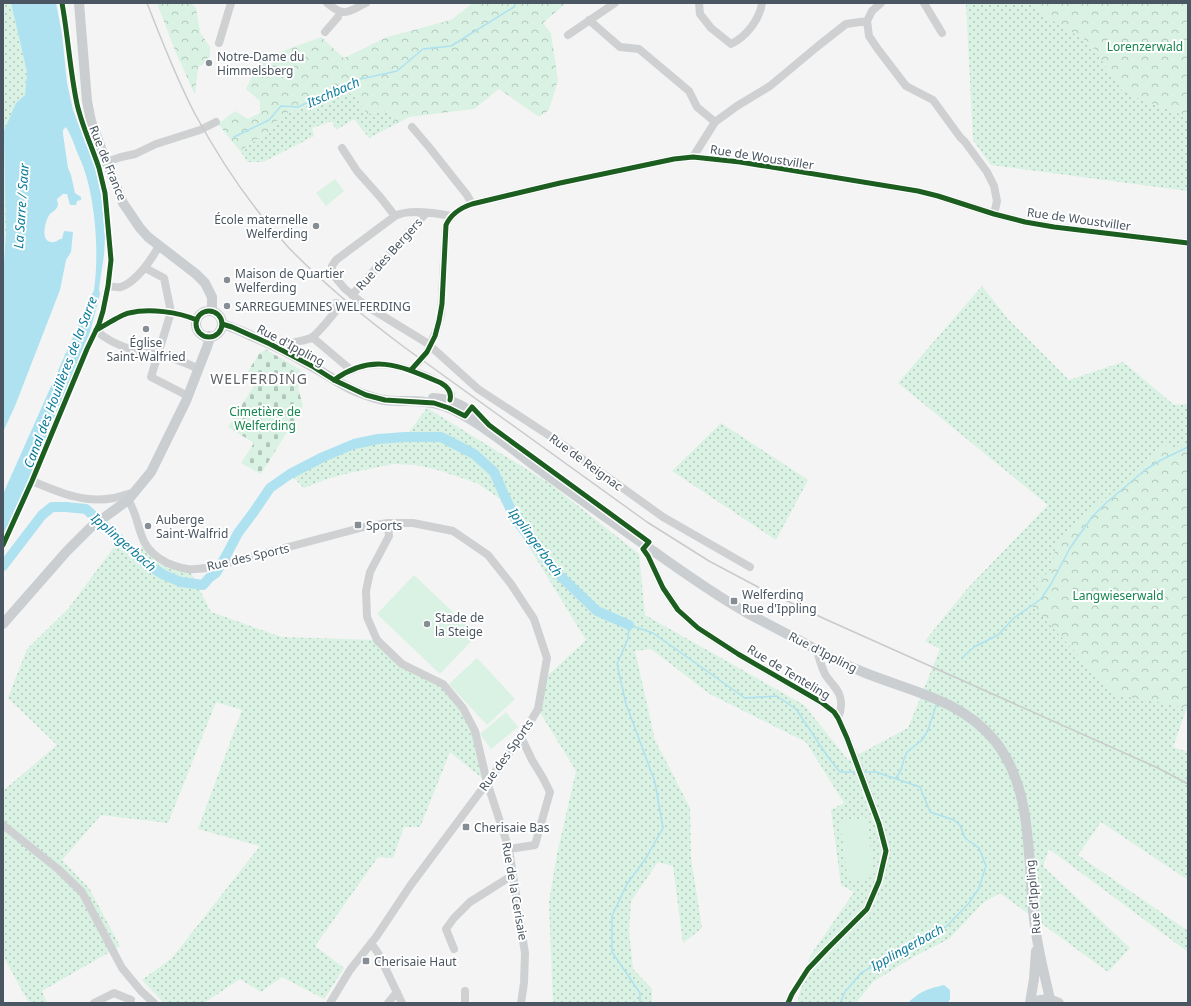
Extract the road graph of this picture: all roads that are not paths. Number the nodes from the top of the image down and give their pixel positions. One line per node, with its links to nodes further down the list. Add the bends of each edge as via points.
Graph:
1 (79, 3): 22 (main road, Rue de France, via 87,101)
2 (231, 3): 16 (street)
3 (327, 3): 10 (street)
4 (366, 3): 10 (street, via 346,13)
5 (615, 3): 11 (street)
6 (699, 3): 7 (street, via 700,14 711,28 731,44 738,41 756,21)
7 (762, 3)
8 (881, 3): 12 (street, via 872,11)
9 (924, 3): 14 (street)
10 (339, 12): 13 (street, via 338,17)
11 (589, 20): 15 (street); 18 (street, via 620,47 639,49 689,91 697,106)
12 (867, 21): 18 (street, via 846,24 770,86); 25 (street, via 869,36 906,86 933,100 986,172 994,186 997,201)
13 (325, 32)
14 (942, 33)
15 (568, 35)
16 (219, 43)
17 (216, 122): 22 (street, via 135,154)
18 (715, 122): 21 (street)
19 (412, 127): 23 (street)
20 (342, 148): 26 (street, via 357,171)
21 (692, 156): 23 (street, Rue de Woustviller); 25 (street, Rue de Woustviller, via 918,192)
22 (106, 162): 29 (main road, Rue de France, via 123,202 140,228)
23 (472, 204): 27 (street, Rue de Woustviller)
24 (426, 213): 26 (street, via 404,212); 27 (street); 32 (street, Rue des Bergers)
25 (994, 214): 28 (street, Rue de Woustviller, via 1054,227)
26 (395, 216): 32 (street, Rue de Reignac, via 334,263 334,276)
27 (451, 216): 40 (street, via 445,230 441,314)
28 (1188, 243)
29 (159, 246): 30 (street); 34 (main road, Rue de France, via 205,283 212,297)
30 (145, 268): 31 (street, via 120,287); 35 (street, via 164,278)
31 (108, 286)
32 (352, 295): 40 (street, Rue de Reignac)
33 (336, 303): 39 (street, via 335,312)
34 (212, 311): 36 (main road, via 204,312); 37 (main road, via 219,316)
35 (171, 312): 36 (street); 42 (street, via 161,346); 42 (street, via 128,313 96,330 104,338 122,347)
36 (197, 320): 38 (main road, via 199,332)
37 (222, 324): 38 (main road, via 218,333); 41 (main road, Rue d'Ippling, via 232,326)
38 (209, 336): 43 (main road)
39 (312, 337): 41 (street, via 289,344); 44 (street)
40 (428, 348): 45 (street, bridge); 54 (street, Rue de Reignac, via 478,389 556,440 644,504)
41 (282, 350): 46 (main road, Rue d'Ippling)
42 (162, 355): 43 (street); 47 (street, via 151,377)
43 (199, 369): 47 (main road)
44 (351, 370): 45 (street, via 363,365 377,364); 46 (street)
45 (411, 370): 48 (street, via 446,386 451,393)
46 (334, 380): 48 (main road, Rue d'Ippling, via 374,398)
47 (188, 396): 50 (main road, via 151,472)
48 (450, 404): 53 (main road, Rue d'Ippling, via 461,405 469,410 486,429)
49 (32, 481): 50 (street, via 74,497 94,500)
50 (135, 492): 51 (main road)
51 (128, 500): 52 (street, Rue des Sports, via 133,507 144,543 159,559 189,569 213,567); 55 (main road, via 90,528 32,589)
52 (388, 523): 58 (street, Rue des Sports, via 413,523 453,531 488,555 534,619 547,658 538,709); 59 (street, Rue de la Cerisaie, via 389,536 370,572 366,592 367,617 376,640 402,664 443,684 463,708 475,731)
53 (651, 550): 56 (main road, Rue d'Ippling, via 721,598); 57 (street, Rue de Tenteling, via 648,556 663,588 678,610 698,628 821,702)
54 (750, 567)
55 (3, 624)
56 (817, 650): 57 (street, via 825,674 840,696); 64 (main road, Rue d'Ippling, via 861,671 945,702 969,716 995,740 1010,764 1021,796)
57 (838, 718): 63 (street, Rue de Tenteling, via 864,782 886,851 879,881)
58 (521, 737): 59 (street, Rue des Sports); 61 (street, via 550,792 535,845)
59 (488, 782): 61 (street, Rue de la Cerisaie); 65 (street, Rue des Sports)
60 (3, 825): 67 (street, via 58,869 82,892 122,968)
61 (509, 849): 62 (street, Rue de la Cerisaie)
62 (513, 875): 66 (street, via 470,902 454,918 446,929); 78 (street, Rue de la Cerisaie, via 525,953)
63 (867, 909)
64 (1037, 942): 70 (main road, Rue d'Ippling); 79 (main road, Rue d'Ippling)
65 (371, 943): 69 (street); 74 (street, Rue des Sports, via 350,970)
66 (454, 949)
67 (141, 991): 71 (street); 73 (street)
68 (465, 991): 77 (street)
69 (397, 992): 75 (street); 76 (street)
70 (1055, 1001): 79 (main road, via 1039,999)
71 (130, 1002): 72 (street, via 114,993)
72 (94, 1003)
73 (154, 1003)
74 (330, 1003)
75 (388, 1003)
76 (402, 1003)
77 (465, 1003)
78 (521, 1003)
79 (1031, 1003)

